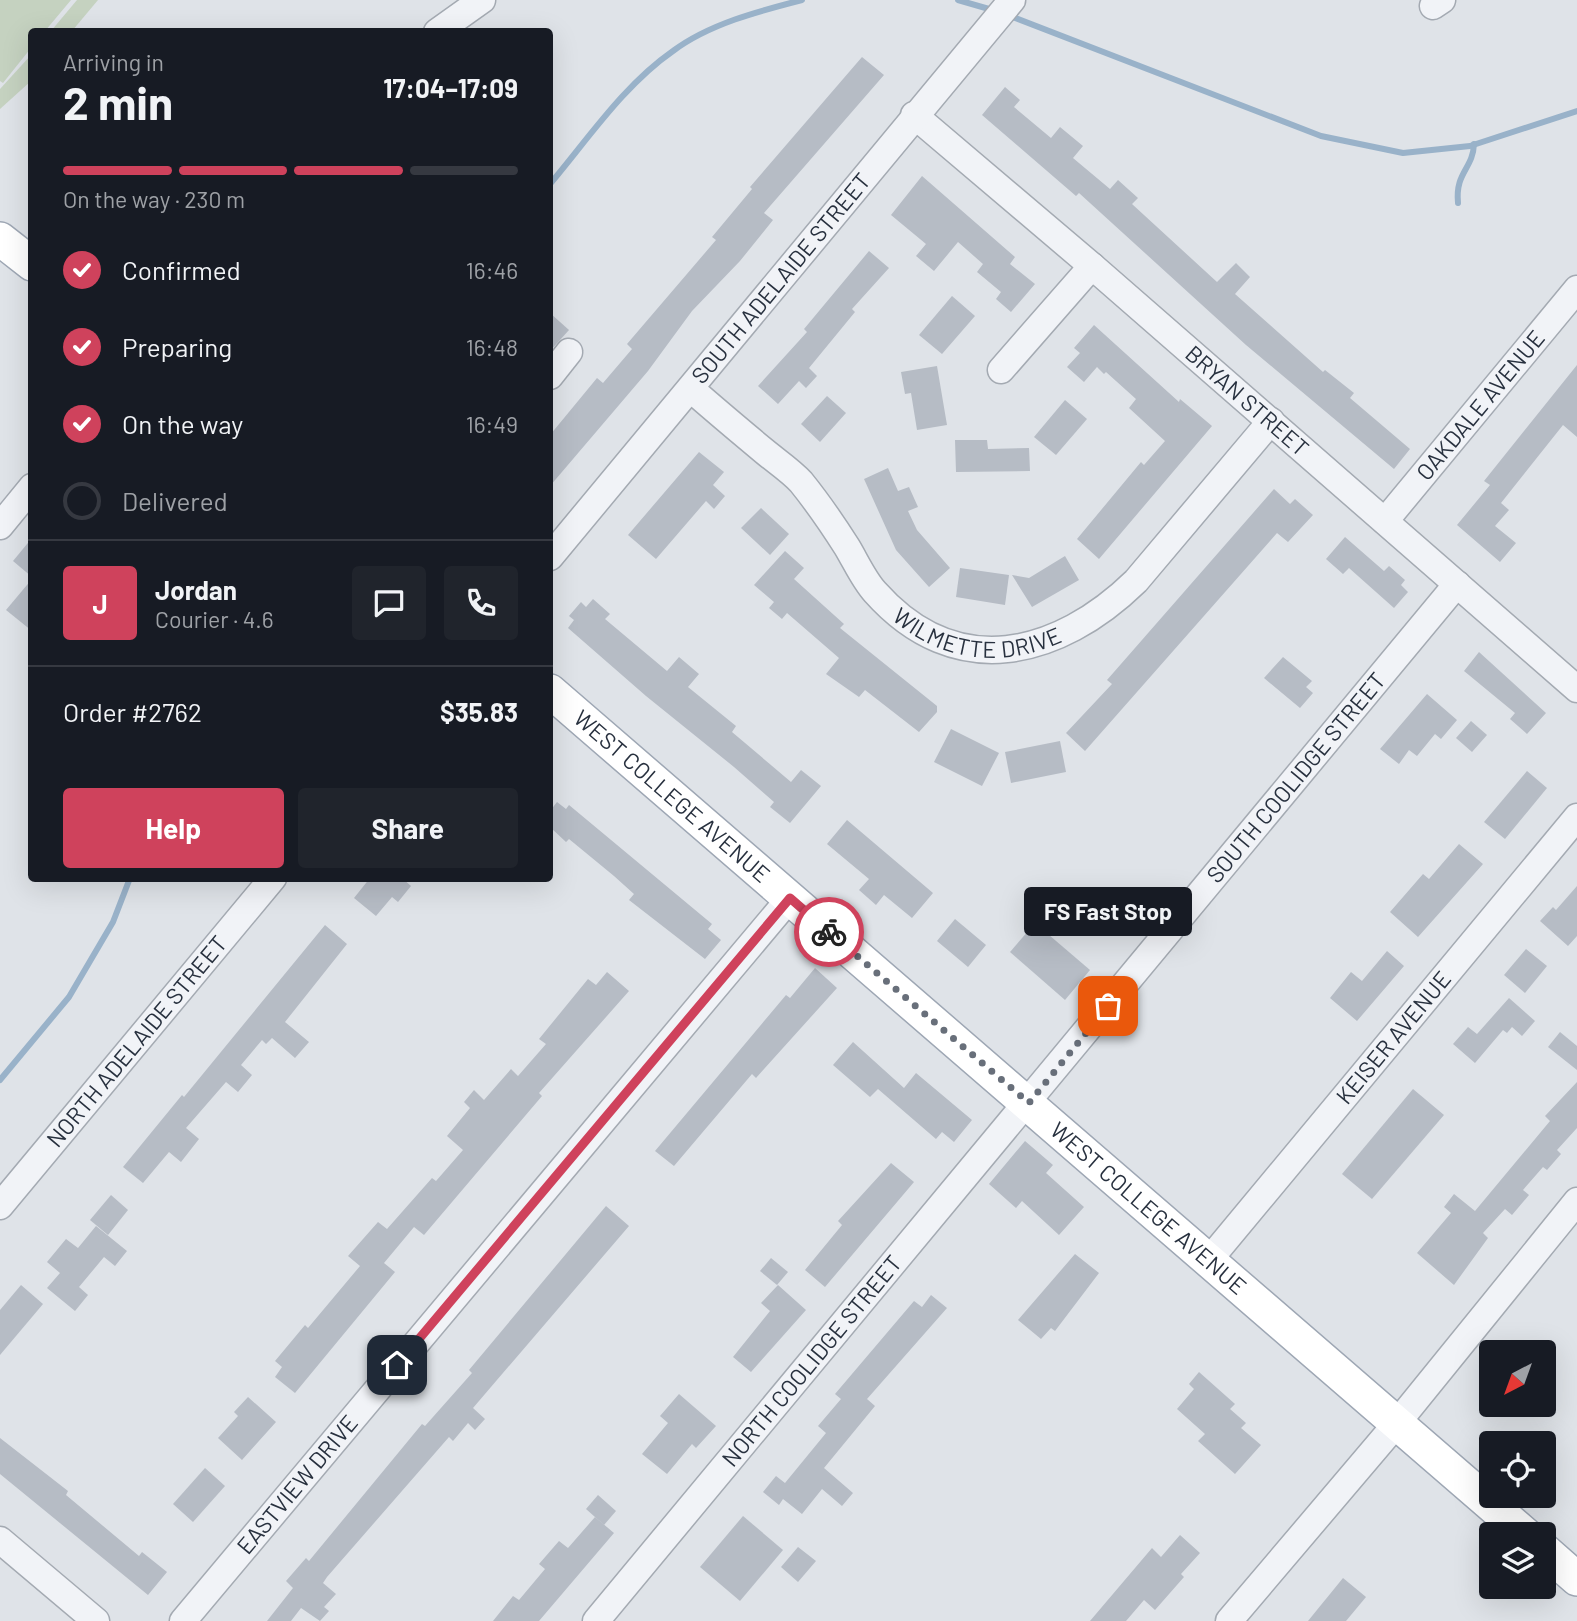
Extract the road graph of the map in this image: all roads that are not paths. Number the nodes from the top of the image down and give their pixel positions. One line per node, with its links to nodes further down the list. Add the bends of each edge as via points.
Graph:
1 (482, 0): 3 (street)
2 (1005, 8): 4 (street, SOUTH ADELAIDE STREET)
3 (444, 28)
4 (914, 115): 7 (street, BRYAN STREET); 12 (street, SOUTH ADELAIDE STREET)
5 (0, 239): 6 (main road)
6 (28, 261)
7 (1092, 266): 10 (street); 13 (street, BRYAN STREET)
8 (1577, 289): 15 (street, OAKDALE AVENUE)
9 (569, 352): 11 (street)
10 (1002, 370)
11 (553, 372)
12 (691, 389): 13 (street, WILMETTE DRIVE, via 799,480 873,590 898,616 964,646 1003,651 1035,646 1068,632 1116,601); 17 (street, SOUTH ADELAIDE STREET)
13 (1271, 421): 15 (street, BRYAN STREET)
14 (28, 492): 16 (street)
15 (1385, 521): 18 (street, BRYAN STREET)
16 (0, 526)
17 (553, 553)
18 (1457, 584): 19 (street, BRYAN STREET); 24 (street, SOUTH COOLIDGE STREET)
19 (1577, 688)
20 (553, 694): 23 (main road, WEST COLLEGE AVENUE)
21 (1577, 817): 27 (street, KEISER AVENUE)
22 (270, 882): 26 (street, NORTH ADELAIDE STREET)
23 (790, 898): 24 (main road, WEST COLLEGE AVENUE); 34 (street, EASTVIEW DRIVE)
24 (1029, 1103): 27 (main road, WEST COLLEGE AVENUE); 35 (street, NORTH COOLIDGE STREET)
25 (1577, 1201): 28 (street)
26 (0, 1206)
27 (1209, 1260): 28 (main road, WEST COLLEGE AVENUE)
28 (1397, 1423): 29 (main road, WEST COLLEGE AVENUE); 36 (street)
29 (1511, 1522)
30 (0, 1541): 33 (street)
31 (1556, 1561): 32 (main road)
32 (1577, 1579)
33 (96, 1621)
34 (183, 1621)
35 (596, 1621)
36 (1229, 1621)

